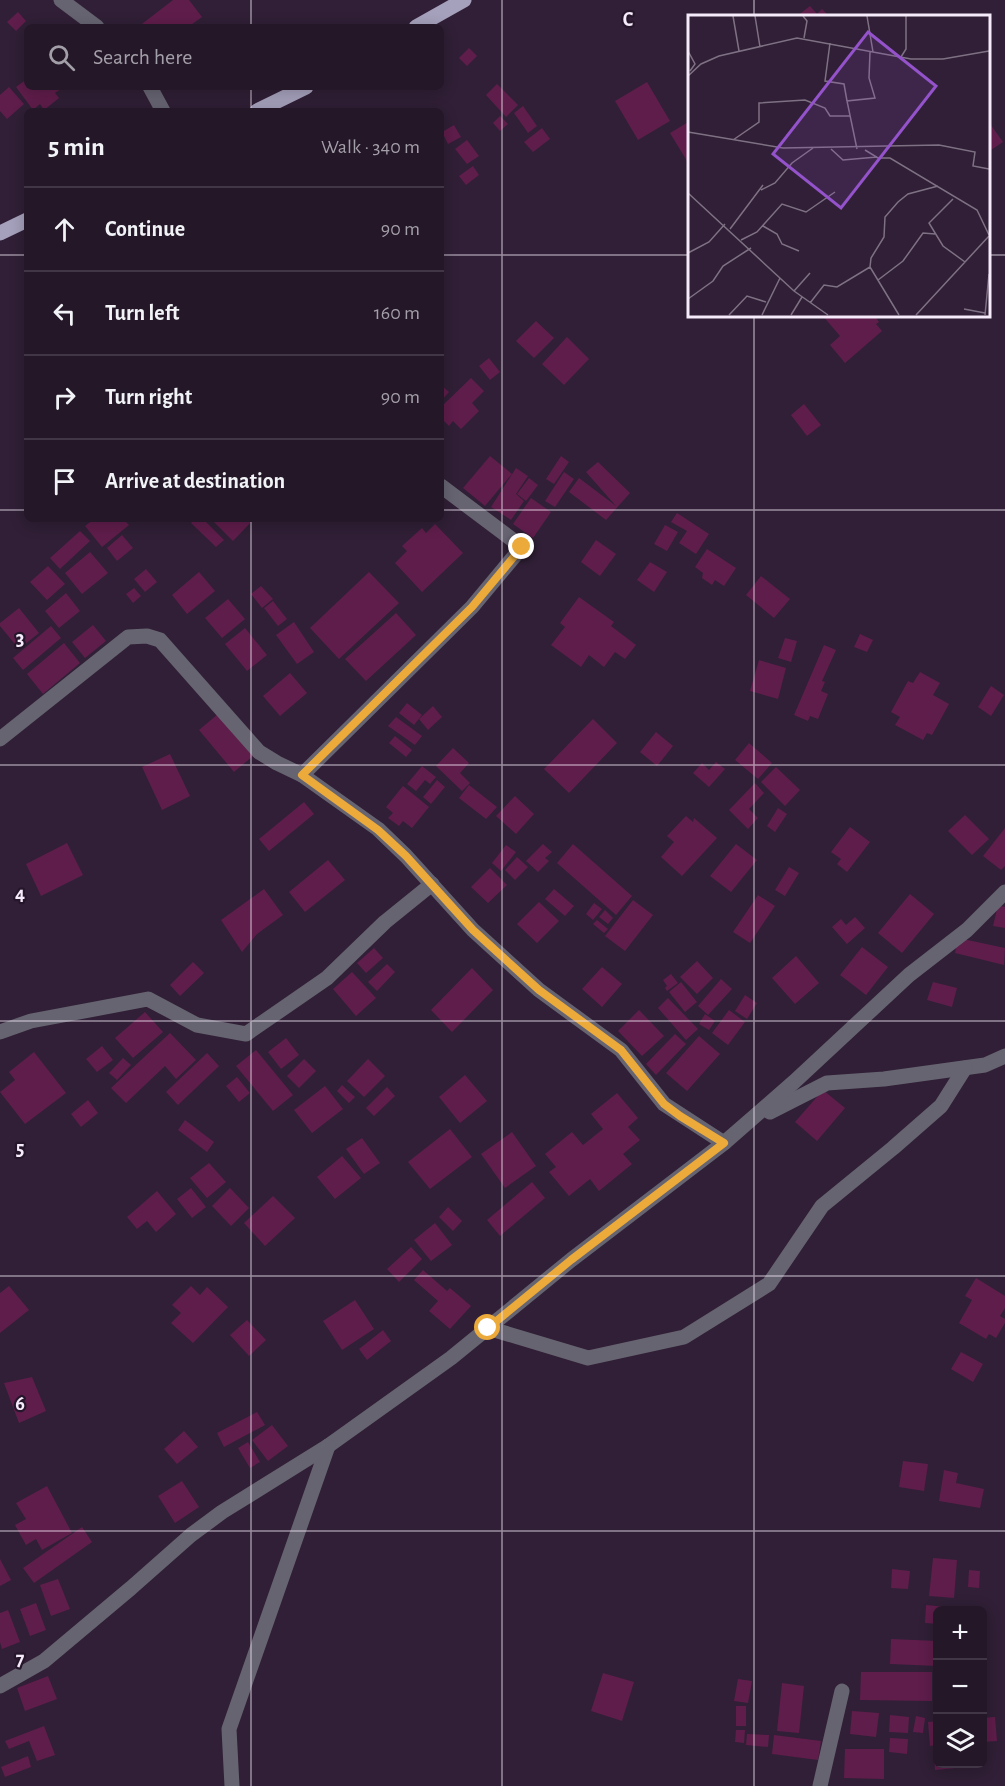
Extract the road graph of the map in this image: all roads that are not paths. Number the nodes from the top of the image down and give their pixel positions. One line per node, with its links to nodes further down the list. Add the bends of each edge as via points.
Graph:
1 (61, 0): 3 (street)
2 (464, 0): 4 (main road)
3 (93, 24)
4 (421, 24)
5 (152, 90): 7 (street)
6 (300, 90): 8 (main road)
7 (161, 108)
8 (263, 108)
9 (24, 221): 10 (main road)
10 (0, 233)
11 (444, 488): 13 (street, via 522,547 472,607)
12 (0, 739): 13 (street, via 128,637 147,636 160,640 259,752)
13 (302, 775): 14 (street, via 378,830)
14 (432, 884): 16 (street, via 385,922 327,978 246,1034 197,1025 148,999 31,1021); 20 (street, via 473,930 539,990 621,1050 664,1104)
15 (1005, 892): 19 (street)
16 (0, 1032)
17 (1005, 1056): 18 (street)
18 (965, 1068): 19 (street, via 827,1083); 21 (street, via 941,1106 822,1206 769,1284 684,1337 588,1358)
19 (751, 1121): 20 (street)
20 (724, 1143): 21 (street)
21 (488, 1328): 22 (street)
22 (328, 1446): 23 (street, via 222,1512 44,1661); 25 (street, via 230,1729)
23 (0, 1686)
24 (842, 1691): 26 (street)
25 (232, 1786)
26 (820, 1786)

